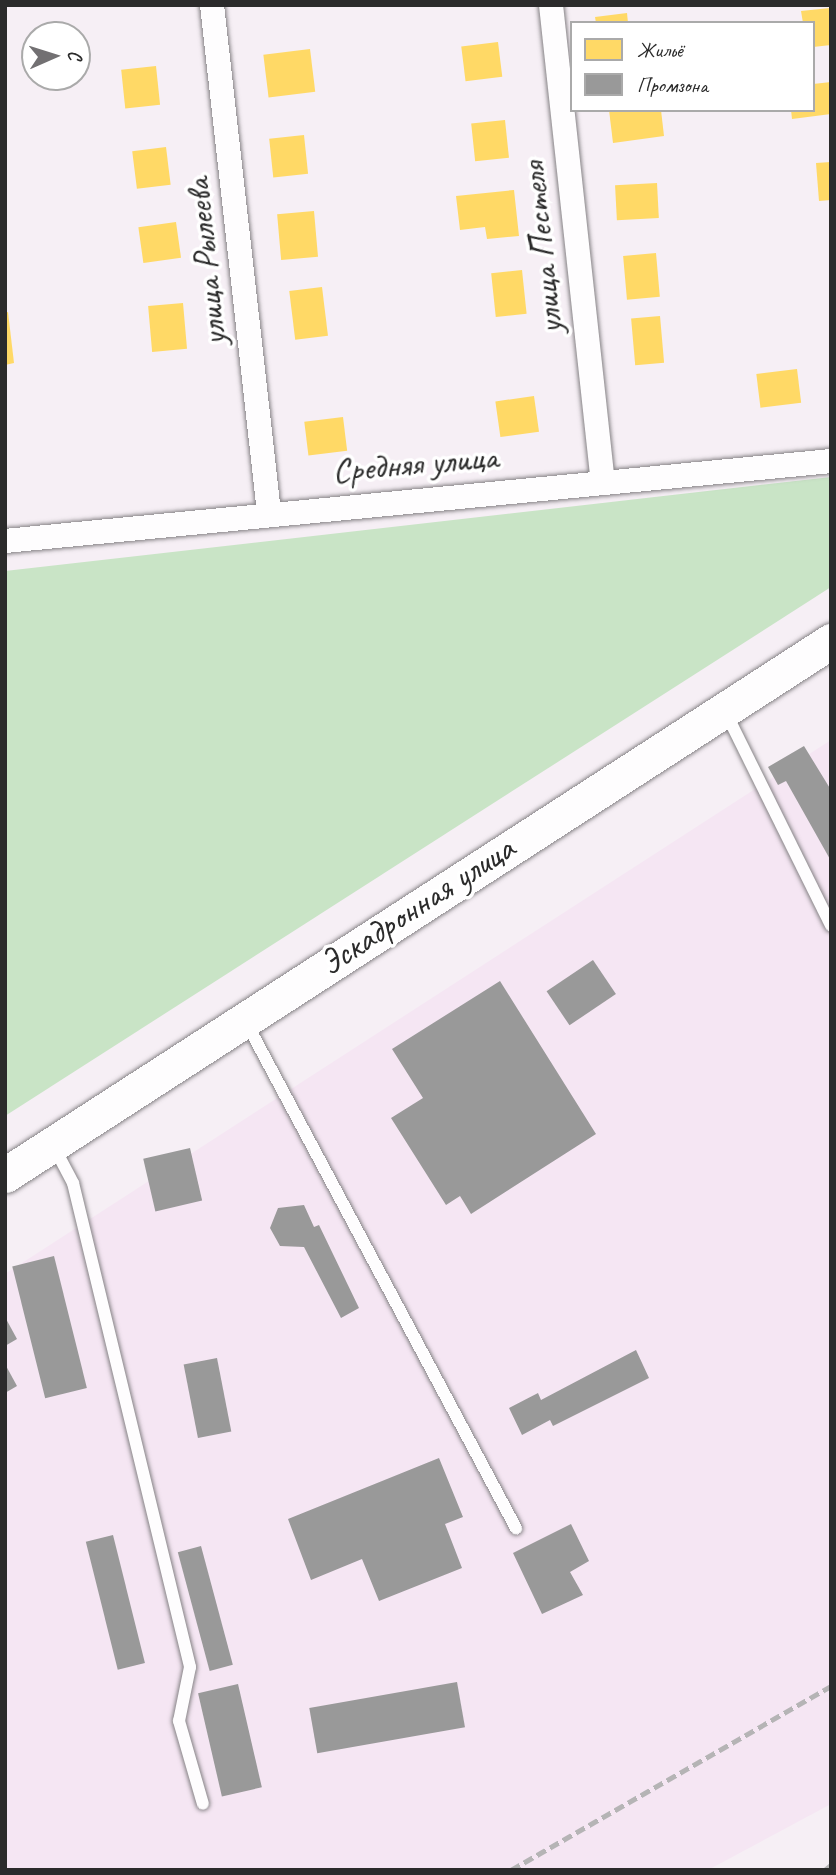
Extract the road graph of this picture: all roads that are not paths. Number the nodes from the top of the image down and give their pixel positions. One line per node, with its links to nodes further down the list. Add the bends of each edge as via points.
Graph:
1 (212, 5): 5 (street, улица Рылеева)
2 (551, 5): 4 (street, улица Пестеля)
3 (831, 461): 4 (street, Средняя улица)
4 (603, 482): 5 (street, Средняя улица)
5 (269, 512): 6 (street, Средняя улица)
6 (5, 541)
7 (831, 642): 8 (main road, Эскадронная улица)
8 (725, 709): 9 (lane); 10 (main road, Эскадронная улица)
9 (831, 925)
10 (244, 1017): 11 (main road, Эскадронная улица); 13 (lane)
11 (52, 1145): 12 (main road, Эскадронная улица); 14 (lane, via 73,1183 190,1667 179,1721)
12 (5, 1175)
13 (516, 1528)
14 (203, 1804)

